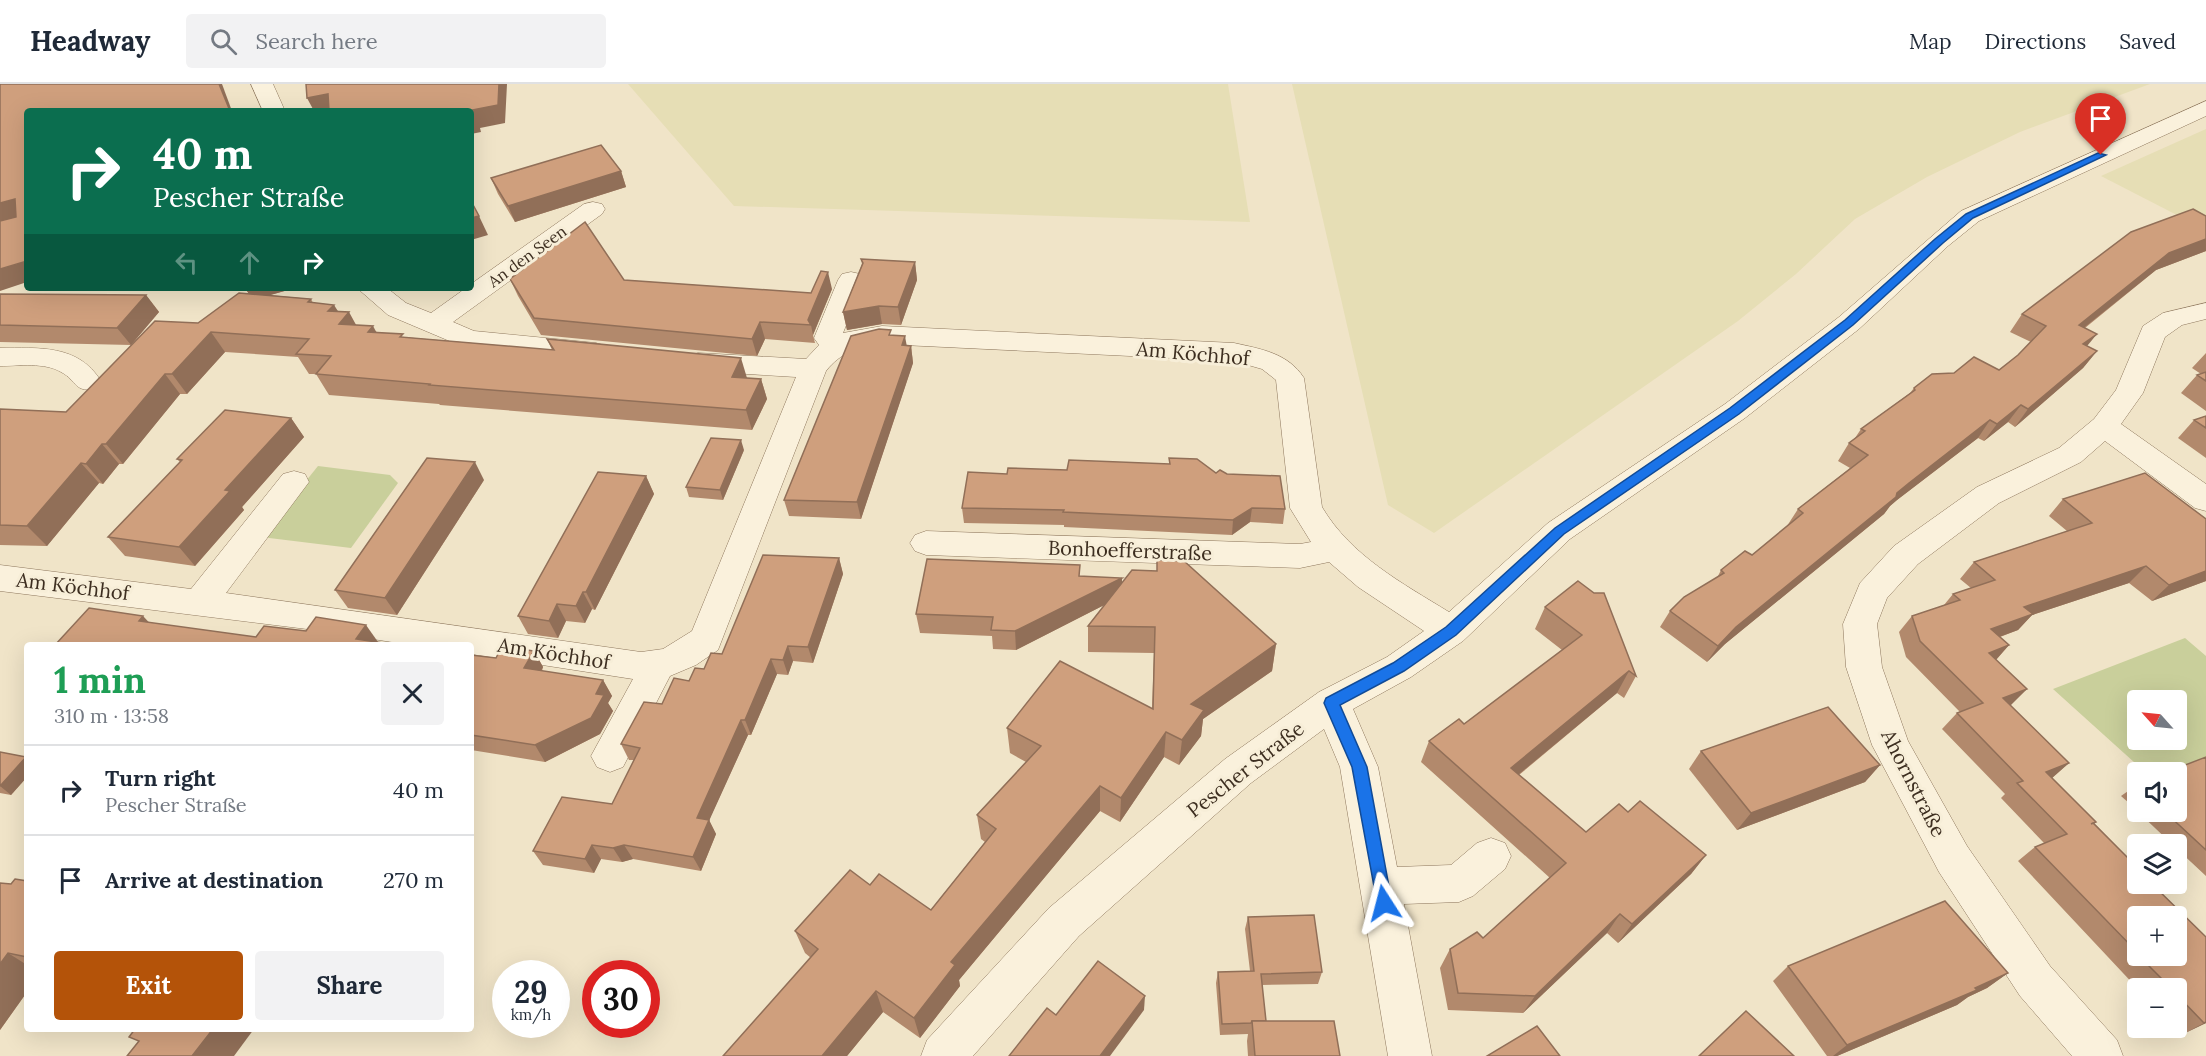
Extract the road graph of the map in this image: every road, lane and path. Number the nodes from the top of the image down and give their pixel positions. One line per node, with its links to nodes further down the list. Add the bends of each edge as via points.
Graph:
1 (262, 84): 2 (street)
2 (273, 108)
3 (2206, 108): 22 (street, Pescher Straße, via 1970,216 1849,323 1735,411 1559,531)
4 (593, 209): 8 (street, An den Seen)
5 (851, 280): 9 (street, via 828,338)
6 (374, 291): 8 (street, via 397,309)
7 (2206, 310): 15 (street, Ahornstraße, via 2173,319 2153,332 2129,393)
8 (432, 324): 10 (street, via 469,339)
9 (837, 345): 13 (street, Am Köchhof); 19 (street, Am Köchhof, via 882,335 1234,352 1267,360 1283,368 1290,378 1306,508 1316,528)
10 (619, 354)
11 (0, 357): 14 (street, via 61,360 81,371)
12 (678, 360): 13 (street)
13 (813, 369): 23 (street, Am Köchhof, via 706,640 680,658)
14 (87, 381)
15 (2104, 426): 17 (street); 30 (street, Ahornstraße, via 2070,455 1988,495 1906,555 1872,592 1860,624 1864,667 1891,745 1953,859 2035,981)
16 (294, 482): 21 (street)
17 (2206, 500)
18 (926, 543): 19 (street, Bonhoefferstraße, via 1300,556)
19 (1334, 549): 22 (street, Am Köchhof)
20 (0, 578): 21 (street, Am Köchhof)
21 (200, 602): 23 (street, Am Köchhof)
22 (1451, 631): 24 (street, Pescher Straße, via 1399,667)
23 (657, 667): 25 (street)
24 (1332, 703): 27 (street, via 1359,767); 28 (street, Pescher Straße, via 1238,771 1064,922)
25 (610, 756)
26 (1491, 856): 27 (street, via 1459,883)
27 (1381, 886): 29 (street)
28 (943, 1056)
29 (1410, 1056)
30 (2100, 1056)

